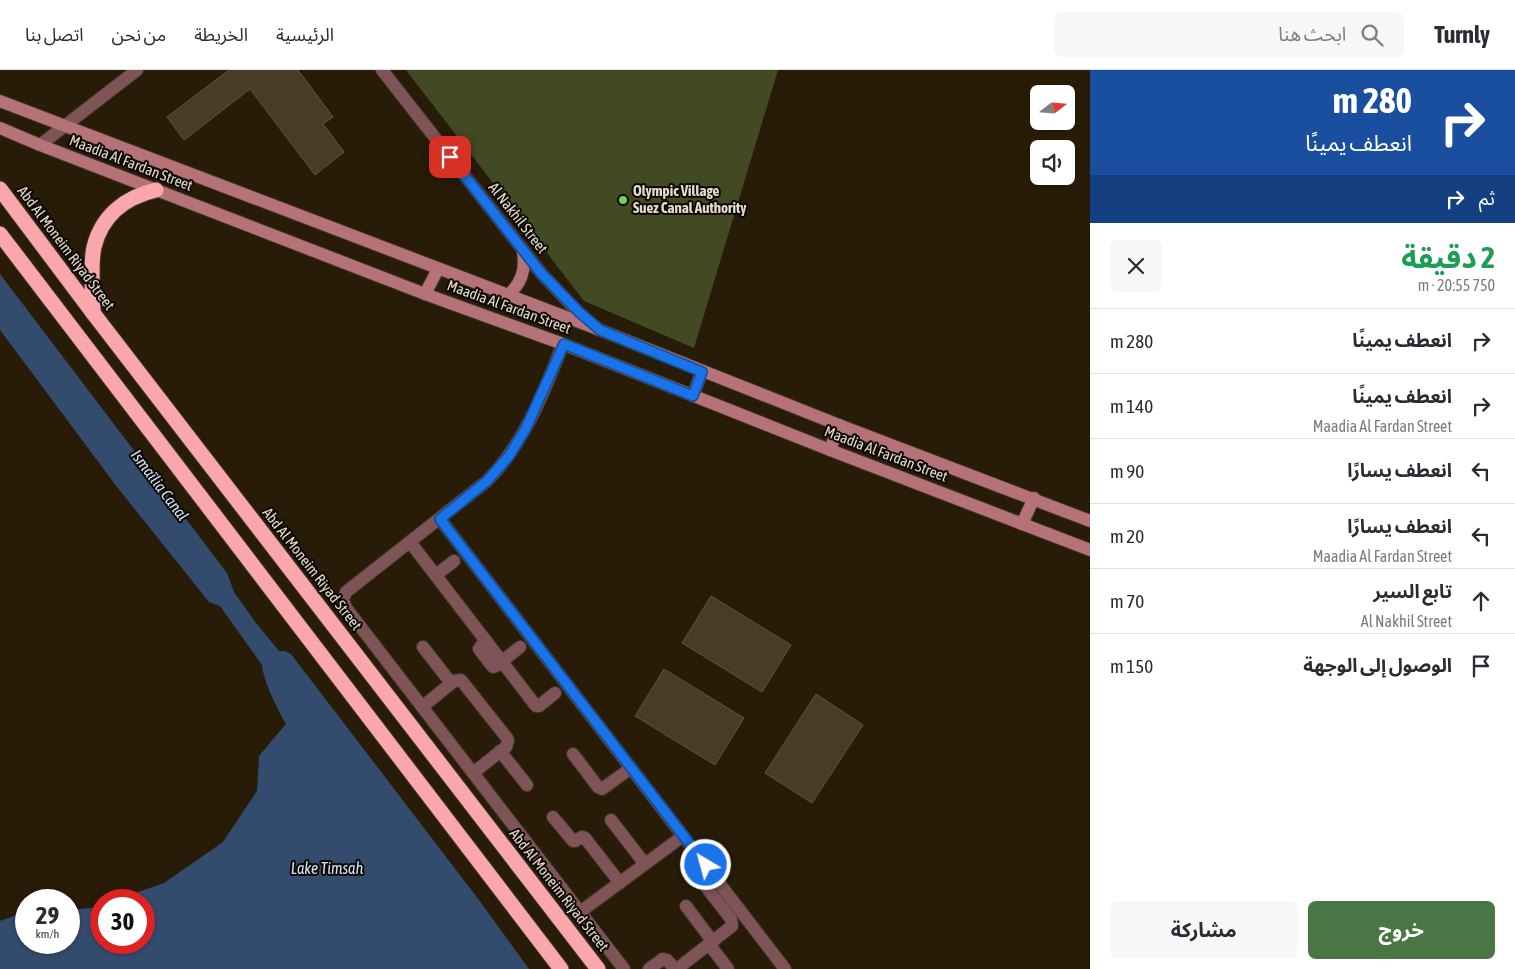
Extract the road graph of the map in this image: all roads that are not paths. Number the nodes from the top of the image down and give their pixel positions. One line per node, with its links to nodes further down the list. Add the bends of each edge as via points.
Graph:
1 (137, 70): 4 (street)
2 (382, 70): 10 (street, Al Nakhil Street)
3 (0, 101): 4 (street, Maadia Al Fardan Street)
4 (63, 126): 6 (street); 11 (street, Maadia Al Fardan Street)
5 (0, 128): 6 (street, Maadia Al Fardan Street)
6 (40, 145): 8 (street, Maadia Al Fardan Street)
7 (0, 190): 14 (highway, Abd Al Moneim Riyad Street)
8 (156, 190): 12 (street, Maadia Al Fardan Street); 14 (highway, via 129,200 112,213 101,228 94,248)
9 (0, 234): 30 (highway)
10 (523, 252): 13 (street, via 524,272 518,285); 15 (street, Al Nakhil Street, via 559,293)
11 (438, 269): 12 (street); 13 (street, Maadia Al Fardan Street)
12 (425, 294): 16 (street, Maadia Al Fardan Street)
13 (507, 296): 15 (street, Maadia Al Fardan Street)
14 (92, 313): 29 (highway, Abd Al Moneim Riyad Street)
15 (600, 330): 17 (street, Maadia Al Fardan Street)
16 (564, 344): 18 (street, Maadia Al Fardan Street); 22 (street, via 526,428 509,456 487,481)
17 (702, 372): 18 (street); 19 (street, Maadia Al Fardan Street)
18 (693, 396): 20 (street, Maadia Al Fardan Street)
19 (839, 425): 20 (street); 21 (street, Maadia Al Fardan Street)
20 (830, 450): 24 (street, Maadia Al Fardan Street)
21 (1034, 498): 23 (street, Maadia Al Fardan Street); 24 (street)
22 (440, 519): 25 (street); 39 (street)
23 (1090, 521)
24 (1022, 524): 26 (street, Maadia Al Fardan Street)
25 (410, 542): 28 (street); 36 (street, via 346,592 343,600)
26 (1090, 550)
27 (454, 561): 28 (street)
28 (436, 575): 33 (street)
29 (313, 598): 30 (highway); 52 (highway, Abd Al Moneim Riyad Street)
30 (291, 615): 51 (highway)
31 (424, 647): 34 (street)
32 (520, 647): 33 (street)
33 (502, 662): 35 (street, via 536,706)
34 (451, 683): 36 (street); 37 (street, via 463,682 507,738 508,744)
35 (555, 693)
36 (422, 707): 40 (street)
37 (500, 751): 40 (street); 41 (street)
38 (573, 754): 39 (street, via 602,789)
39 (631, 768): 44 (street)
40 (473, 773): 49 (street)
41 (527, 785)
42 (553, 817): 46 (street, via 572,841 585,838)
43 (611, 820): 45 (street)
44 (683, 836): 45 (street); 57 (street)
45 (645, 864): 46 (street)
46 (620, 883): 49 (street)
47 (707, 888): 50 (street, via 733,923)
48 (686, 906): 50 (street)
49 (580, 912): 53 (street)
50 (711, 943): 55 (street); 56 (street)
51 (561, 969)
52 (598, 969)
53 (624, 969)
54 (649, 969): 55 (street, via 665,959)
55 (676, 969)
56 (728, 969)
57 (785, 969)

